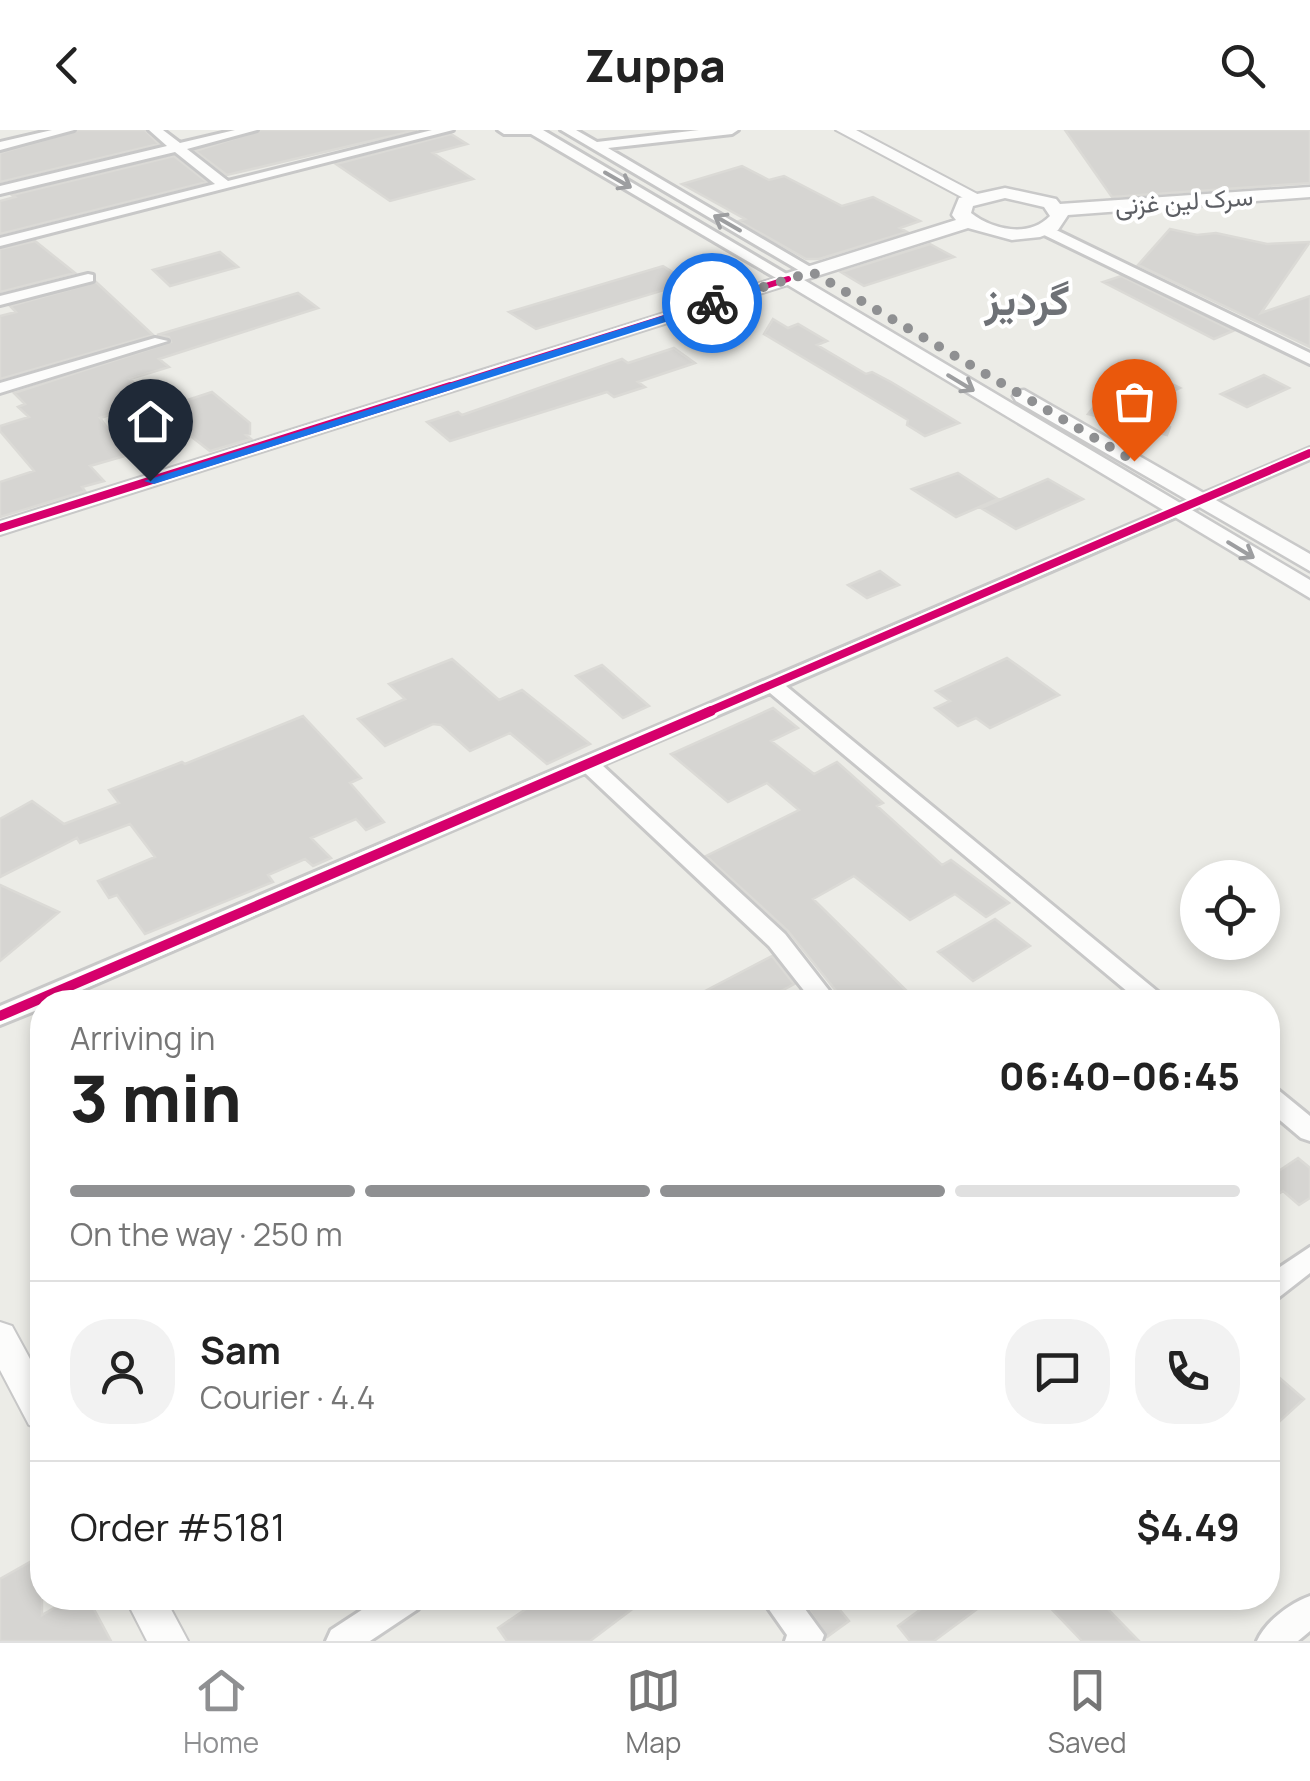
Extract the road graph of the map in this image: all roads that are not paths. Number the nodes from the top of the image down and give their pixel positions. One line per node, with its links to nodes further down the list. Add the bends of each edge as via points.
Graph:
1 (68, 130): 10 (street)
2 (155, 130): 12 (street)
3 (251, 130): 12 (street)
4 (446, 130): 13 (street)
5 (504, 130): 6 (street)
6 (534, 130): 23 (street, one-way to 23)
7 (567, 130): 11 (street)
8 (732, 130): 11 (street)
9 (844, 130): 16 (street)
10 (0, 146)
11 (595, 146): 21 (street, one-way to 11)
12 (178, 148): 13 (street); 14 (street)
13 (226, 186): 20 (street)
14 (0, 190)
15 (1310, 192): 17 (main road, سرک لین غزنی)
16 (975, 197): 17 (main road, via 1022,194); 18 (main road, via 960,208)
17 (1058, 210): 19 (main road, via 1056,224)
18 (968, 222): 19 (main road, via 996,232); 21 (main road)
19 (1046, 230): 26 (street)
20 (0, 242)
21 (812, 272): 23 (main road); 29 (main road)
22 (88, 278): 24 (street)
23 (788, 279): 30 (main road, one-way to 30); 31 (street)
24 (0, 300)
25 (160, 341): 27 (street)
26 (1310, 358)
27 (0, 388)
28 (1310, 452): 29 (street)
29 (1199, 499): 30 (street); 32 (main road)
30 (1174, 510): 33 (main road, one-way to 33); 34 (street)
31 (0, 528)
32 (1310, 564)
33 (1310, 590)
34 (770, 683): 35 (street); 38 (street)
35 (587, 762): 36 (street); 37 (street, via 777,940)
36 (60, 990)
37 (817, 990)
38 (1141, 990)
39 (30, 1003): 40 (street)
40 (0, 1016)
41 (1280, 1104): 42 (street)
42 (1305, 1121)
43 (1310, 1258): 44 (street)
44 (1280, 1281)
45 (0, 1337): 46 (street)
46 (30, 1392)
47 (151, 1610): 51 (street)
48 (389, 1610): 52 (street)
49 (787, 1610): 53 (street, via 808,1636)
50 (1310, 1611): 54 (street)
51 (168, 1641)
52 (342, 1641)
53 (801, 1641)
54 (1273, 1641)

